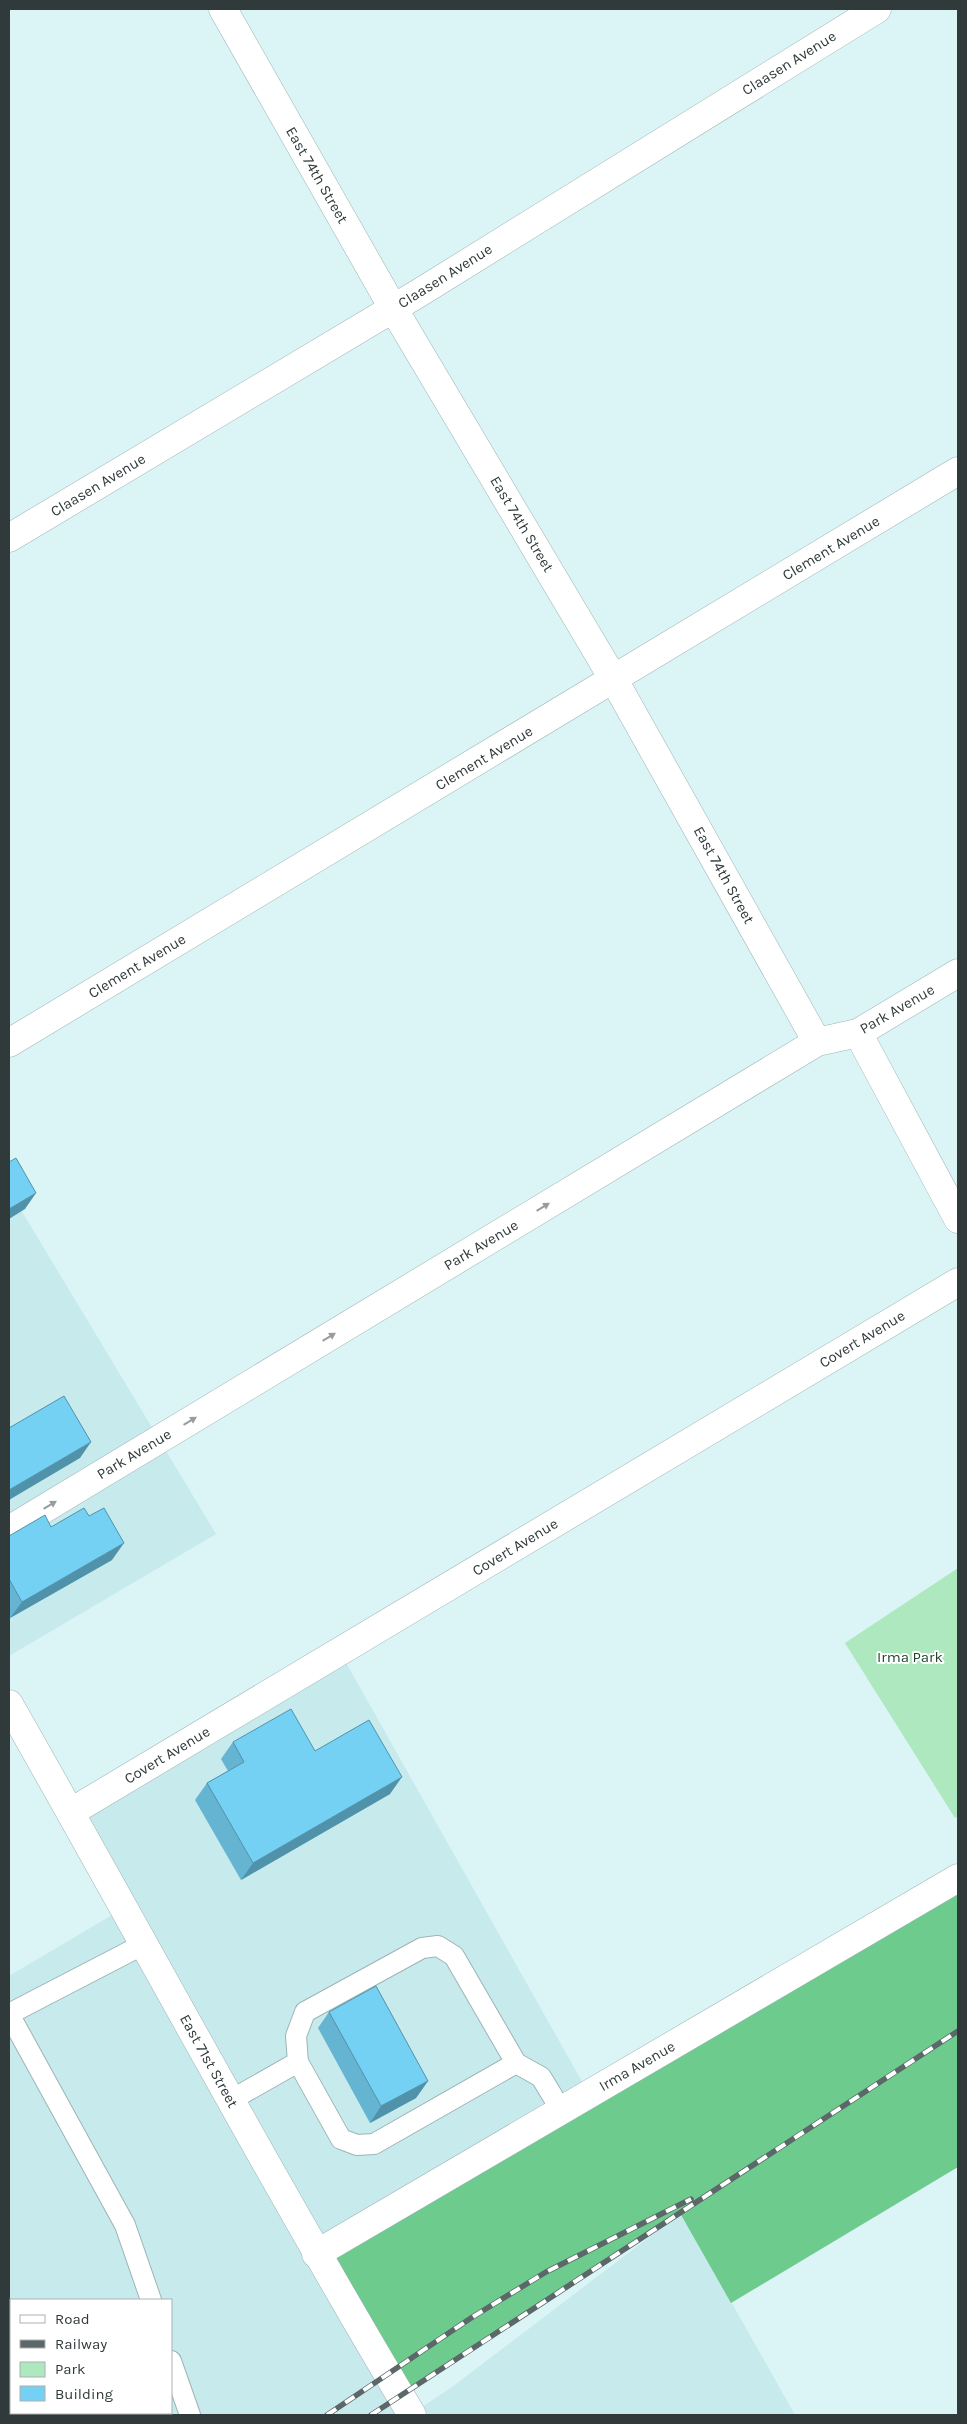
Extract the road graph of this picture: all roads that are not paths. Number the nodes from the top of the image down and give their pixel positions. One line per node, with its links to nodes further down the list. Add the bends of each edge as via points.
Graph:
1 (223, 9): 3 (street, East 74th Street)
2 (877, 9): 3 (street, Claasen Avenue)
3 (393, 308): 5 (street, Claasen Avenue); 6 (street, East 74th Street)
4 (958, 471): 6 (street, Clement Avenue)
5 (9, 538)
6 (614, 680): 9 (street, East 74th Street); 10 (street, Clement Avenue)
7 (958, 973): 8 (street, Park Avenue)
8 (858, 1033): 9 (street, Park Avenue); 11 (street)
9 (817, 1042): 13 (street, Park Avenue, one-way to 9)
10 (9, 1043)
11 (958, 1219)
12 (958, 1282): 15 (street, Covert Avenue)
13 (9, 1530)
14 (10, 1709): 15 (street, East 71st Street)
15 (71, 1812): 17 (street, East 71st Street)
16 (958, 1878): 22 (street, Irma Avenue)
17 (144, 1944): 18 (lane); 21 (street, East 71st Street)
18 (9, 2014): 24 (lane, via 125,2225)
19 (298, 2062): 20 (lane, via 341,2139 357,2145 374,2144); 20 (lane, via 296,2036 304,2012 422,1948 438,1946 454,1956); 21 (lane)
20 (516, 2063): 22 (lane, via 542,2077)
21 (231, 2100): 23 (street, East 71st Street)
22 (561, 2110): 23 (street, Irma Avenue)
23 (316, 2254): 27 (street, East 71st Street)
24 (151, 2299)
25 (172, 2363): 26 (lane)
26 (190, 2415)
27 (412, 2415)

